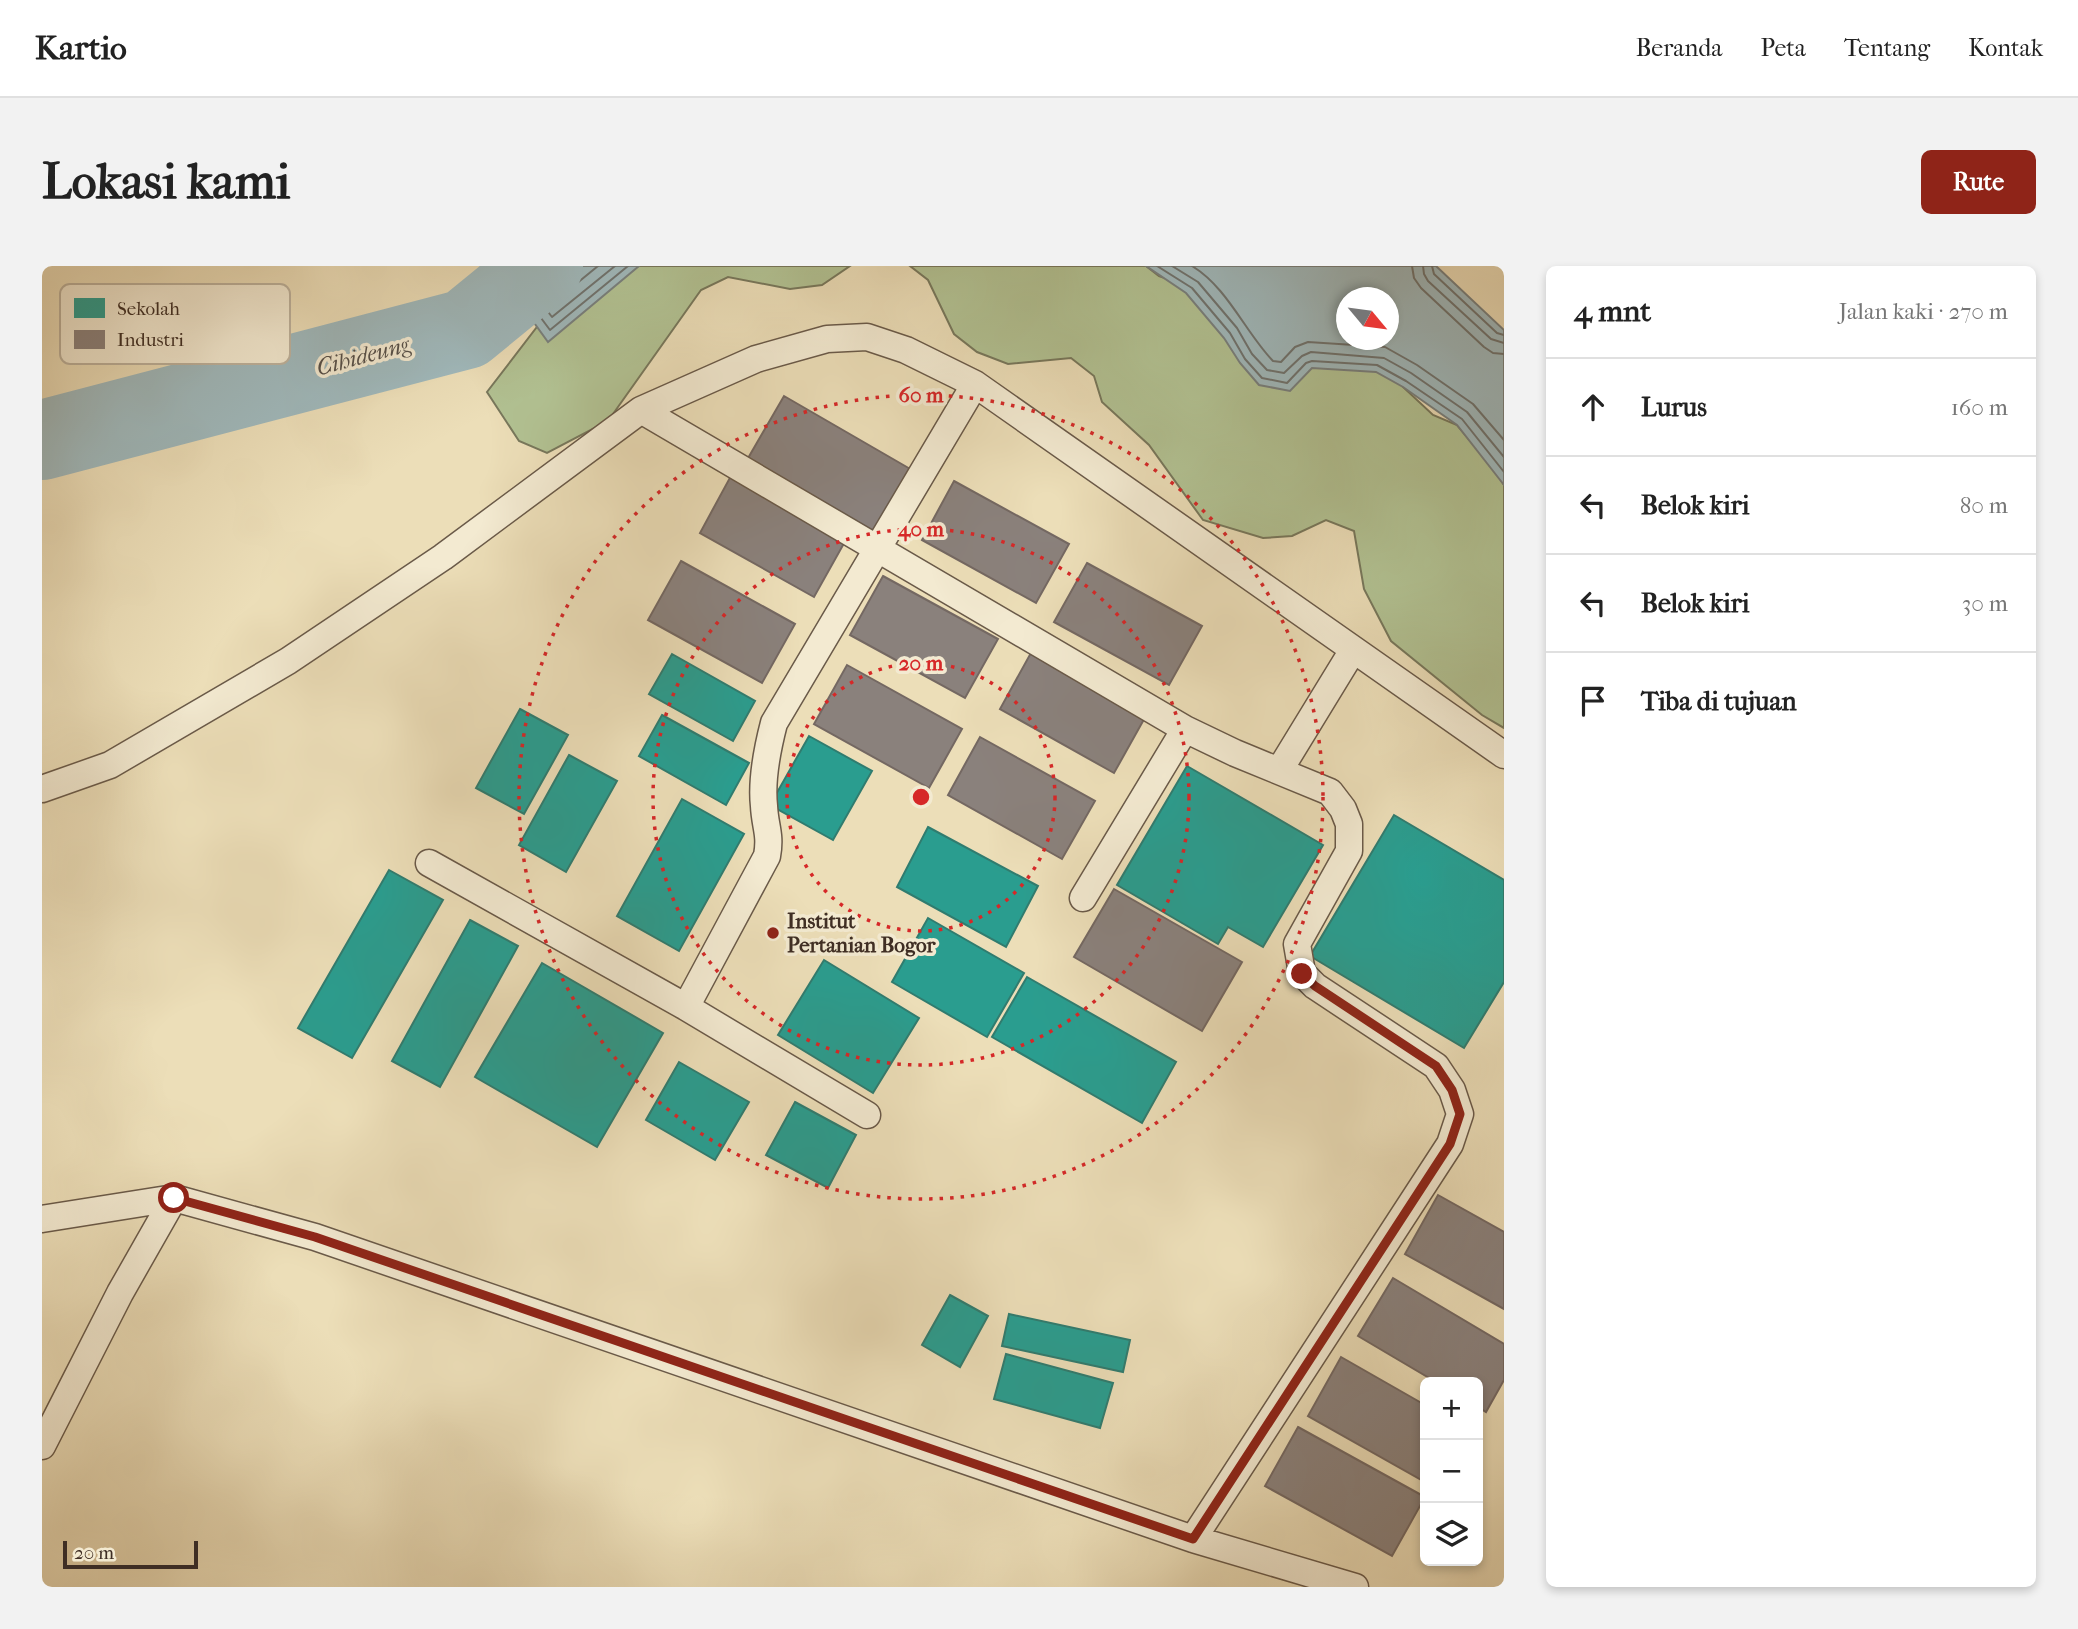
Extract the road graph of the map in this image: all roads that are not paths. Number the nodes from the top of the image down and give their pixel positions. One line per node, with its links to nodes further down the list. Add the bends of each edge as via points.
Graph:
1 (975, 384): 2 (lane, via 906,350 867,337 827,340 757,359); 3 (lane); 4 (lane)
2 (641, 410): 3 (lane); 8 (lane, via 443,557 288,661 110,765)
3 (879, 548): 5 (lane); 11 (lane, via 774,723 764,781 770,839 766,856)
4 (1353, 650): 6 (lane); 7 (lane)
5 (1185, 729): 7 (lane); 10 (lane)
6 (1504, 755)
7 (1279, 771): 16 (lane, via 1330,792 1349,824 1349,851 1297,944 1302,974 1436,1066 1452,1090 1460,1114 1450,1144)
8 (42, 789)
9 (429, 863): 11 (lane)
10 (1083, 898)
11 (686, 1007): 12 (lane)
12 (867, 1115)
13 (174, 1198): 14 (lane); 15 (lane); 16 (lane, via 315,1237)
14 (42, 1219)
15 (42, 1446)
16 (1193, 1539): 17 (lane)
17 (1355, 1587)

